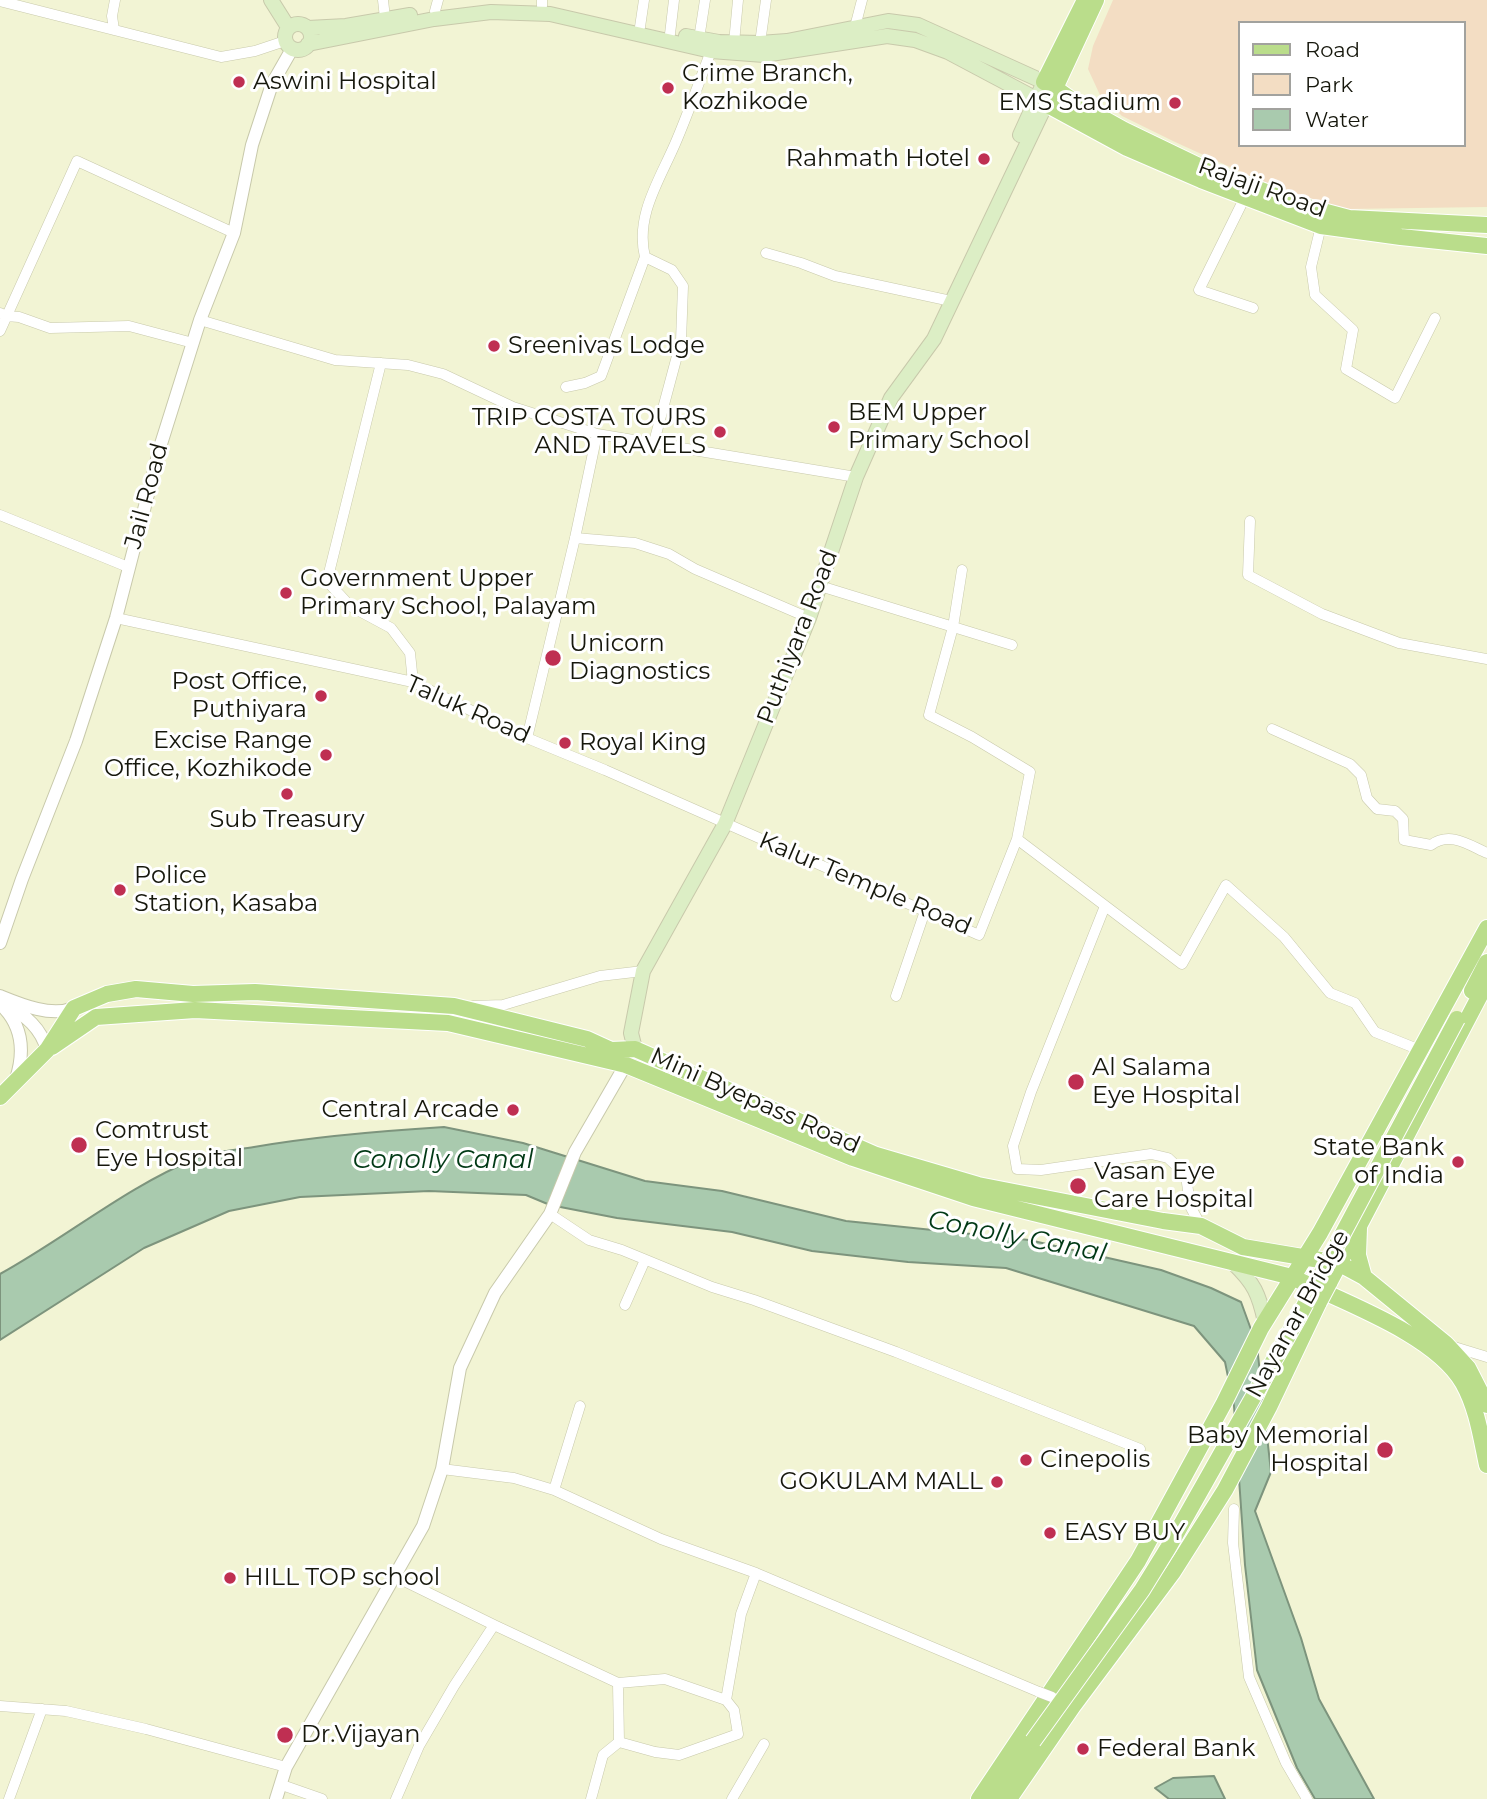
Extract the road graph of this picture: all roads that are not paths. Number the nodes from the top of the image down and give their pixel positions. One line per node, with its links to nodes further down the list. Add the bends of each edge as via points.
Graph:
1 (116, 0): 18 (street)
2 (271, 0): 20 (main road)
3 (383, 0): 14 (street)
4 (644, 0): 15 (street)
5 (674, 0): 19 (street)
6 (705, 0): 21 (street)
7 (738, 0): 24 (street)
8 (766, 0): 22 (street)
9 (862, 0): 16 (street)
10 (0, 1): 18 (street)
11 (1084, 1): 26 (main road)
12 (542, 3): 13 (main road); 15 (main road)
13 (436, 6): 14 (main road)
14 (384, 18): 17 (main road)
15 (640, 27): 19 (main road)
16 (855, 27): 22 (main road); 26 (main road, via 888,21 918,25)
17 (308, 28): 20 (main road, via 295,23); 23 (main road)
18 (114, 30): 20 (street, via 221,57)
19 (670, 34): 21 (main road)
20 (288, 39): 23 (main road, via 304,48); 31 (street, Jail Road, via 252,145)
21 (699, 39): 24 (main road)
22 (760, 43): 24 (main road)
23 (308, 44): 25 (main road, via 434,19 503,12 550,13)
24 (738, 46): 25 (main road); 27 (main road, via 777,54 887,36 915,40 948,52)
25 (711, 51): 34 (street, via 676,143 650,194 641,239)
26 (1049, 85): 27 (main road); 29 (main road, Rajaji Road, via 1124,130 1207,170 1304,206 1349,218)
27 (1040, 101): 28 (main road, via 1127,148); 35 (main road, Puthiyara Road, via 991,222)
28 (1245, 197): 30 (main road); 36 (street, via 1199,290)
29 (1487, 225)
30 (1321, 226): 32 (main road); 38 (street, via 1311,267 1315,295 1353,330 1346,369 1395,398)
31 (234, 233): 37 (street, via 77,161); 39 (street, Jail Road)
32 (1487, 246)
33 (766, 253): 35 (street, via 835,276)
34 (645, 257): 43 (street, via 601,376); 45 (street, via 672,270 683,286 681,341)
35 (951, 302): 46 (main road, Puthiyara Road, via 934,339 891,398)
36 (1253, 307)
37 (3, 314): 40 (street); 41 (street, via 50,328 129,326)
38 (1435, 318)
39 (200, 320): 41 (street, Jail Road); 42 (street, via 335,360)
40 (0, 331)
41 (193, 343): 50 (street, Jail Road)
42 (381, 363): 44 (street, via 443,374 513,407); 58 (street, via 327,581 350,606 391,628 410,653)
43 (566, 387)
44 (597, 434): 45 (street); 49 (street)
45 (654, 442): 46 (street)
46 (856, 477): 52 (main road, Puthiyara Road)
47 (0, 515): 50 (street)
48 (1251, 521): 57 (street, via 1248,575 1322,614 1388,639)
49 (575, 538): 54 (street, via 635,543 669,554); 60 (street)
50 (128, 567): 53 (street, Jail Road)
51 (962, 570): 55 (street)
52 (820, 586): 54 (main road, Puthiyara Road); 55 (street)
53 (116, 618): 58 (street, Taluk Road); 67 (street, Jail Road, via 76,741)
54 (809, 618): 61 (main road, Puthiyara Road)
55 (953, 627): 56 (street); 62 (street, via 929,715 1030,772)
56 (1012, 645)
57 (1487, 659)
58 (413, 682): 60 (street, Taluk Road)
59 (1272, 729): 63 (street, via 1350,764 1361,775 1367,798 1377,809 1395,811 1404,820 1404,840 1431,845 1449,838)
60 (527, 738): 61 (street, Taluk Road)
61 (725, 824): 65 (street, Kalur Temple Road); 69 (main road, Puthiyara Road)
62 (1017, 839): 64 (street); 65 (street, Kalur Temple Road, via 979,935)
63 (1487, 853)
64 (1105, 906): 77 (street, via 1182,964 1226,885 1284,937 1330,993 1355,1003 1375,1032); 83 (street, via 1031,1091 1013,1146 1017,1169 1041,1170 1151,1154 1168,1158 1186,1175 1190,1206)
65 (925, 911): 71 (street)
66 (1487, 928): 77 (main road)
67 (0, 943)
68 (1487, 962): 122 (main road, Nayanar Bridge, bridge, via 1299,1316 1168,1548)
69 (643, 971): 73 (street, via 600,976 503,1005); 75 (main road, Puthiyara Road, via 631,1033)
70 (1487, 982): 82 (main road)
71 (896, 996)
72 (0, 1000): 74 (street, via 63,1013); 76 (street, via 36,1026); 79 (street, via 20,1034)
73 (454, 1006): 74 (main road, Mini Byepass Road, via 136,989 107,994); 75 (main road, Mini Byepass Road, via 587,1039 611,1050)
74 (74, 1008): 76 (main road)
75 (635, 1049): 78 (street); 83 (main road, Mini Byepass Road, via 876,1155 978,1185)
76 (47, 1050): 78 (main road, via 96,1017 195,1010 448,1023); 79 (main road)
77 (1419, 1050): 84 (main road)
78 (626, 1065): 81 (street, via 575,1152); 86 (main road, via 853,1158 973,1198)
79 (16, 1079): 80 (main road)
80 (0, 1097)
81 (550, 1214): 85 (street, via 589,1240); 98 (street, via 495,1293 460,1367)
82 (1359, 1222): 87 (main road); 89 (main road, via 1358,1255)
83 (1201, 1226): 84 (main road, Mini Byepass Road, via 1243,1247)
84 (1305, 1257): 87 (main road, Mini Byepass Road); 88 (main road)
85 (645, 1260): 90 (street); 96 (street, via 896,1352)
86 (1233, 1263): 88 (main road); 91 (main road, via 1259,1295)
87 (1338, 1263): 89 (main road, Mini Byepass Road); 102 (main road, bridge, via 1269,1407)
88 (1293, 1277): 91 (main road); 92 (main road)
89 (1364, 1277): 92 (main road, Mini Byepass Road)
90 (625, 1305)
91 (1263, 1325): 100 (main road)
92 (1440, 1347): 93 (street); 94 (main road, via 1468,1368); 97 (main road, via 1475,1411)
93 (1487, 1357)
94 (1487, 1405)
95 (580, 1406): 99 (street)
96 (1140, 1449)
97 (1487, 1465)
98 (442, 1469): 99 (street, via 514,1478); 104 (street, via 423,1526)
99 (554, 1490): 103 (street, via 661,1539)
100 (1172, 1499): 102 (main road, via 1174,1522 1180,1528 1191,1530); 121 (main road, via 1138,1561)
101 (1234, 1509): 124 (street, via 1233,1542 1250,1676 1286,1763)
102 (1203, 1524): 123 (main road)
103 (756, 1573): 107 (street, bridge); 108 (street, via 741,1614)
104 (394, 1576): 105 (street); 113 (street)
105 (494, 1625): 106 (street); 118 (street, via 419,1746)
106 (618, 1682): 108 (street, via 665,1679); 111 (street)
107 (1054, 1698)
108 (726, 1700): 111 (street, via 734,1710 738,1734 679,1755)
109 (0, 1706): 110 (street)
110 (42, 1709): 113 (street, via 146,1729); 115 (street)
111 (619, 1742): 119 (street, via 603,1755)
112 (764, 1744): 120 (street)
113 (286, 1767): 114 (street)
114 (282, 1785): 116 (street); 117 (street)
115 (9, 1799)
116 (276, 1799)
117 (322, 1799)
118 (396, 1799)
119 (591, 1799)
120 (733, 1799)
121 (979, 1799)
122 (994, 1799)
123 (1009, 1799)
124 (1307, 1799)

